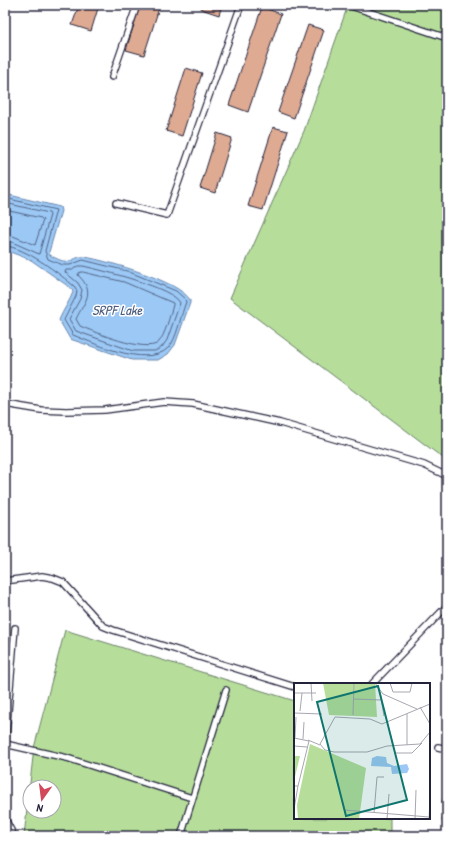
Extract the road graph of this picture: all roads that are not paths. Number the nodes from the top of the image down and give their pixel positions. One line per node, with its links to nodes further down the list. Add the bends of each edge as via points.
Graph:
1 (137, 5): 5 (lane)
2 (241, 5): 6 (lane, via 167,215)
3 (348, 5): 4 (lane)
4 (447, 38)
5 (112, 77)
6 (116, 202)
7 (5, 404): 8 (lane, via 66,411 105,410 164,402 193,404 280,423 424,465)
8 (447, 476)
9 (5, 580): 13 (lane, via 42,576 53,578 63,582 103,626)
10 (447, 606): 12 (lane)
11 (15, 628): 15 (lane)
12 (373, 683)
13 (294, 687)
14 (226, 690): 19 (lane)
15 (5, 744): 16 (lane); 19 (lane, via 67,758)
16 (5, 747)
17 (438, 747): 18 (lane)
18 (447, 749)
19 (192, 798): 22 (lane)
20 (5, 819): 21 (lane)
21 (14, 836)
22 (181, 836)

